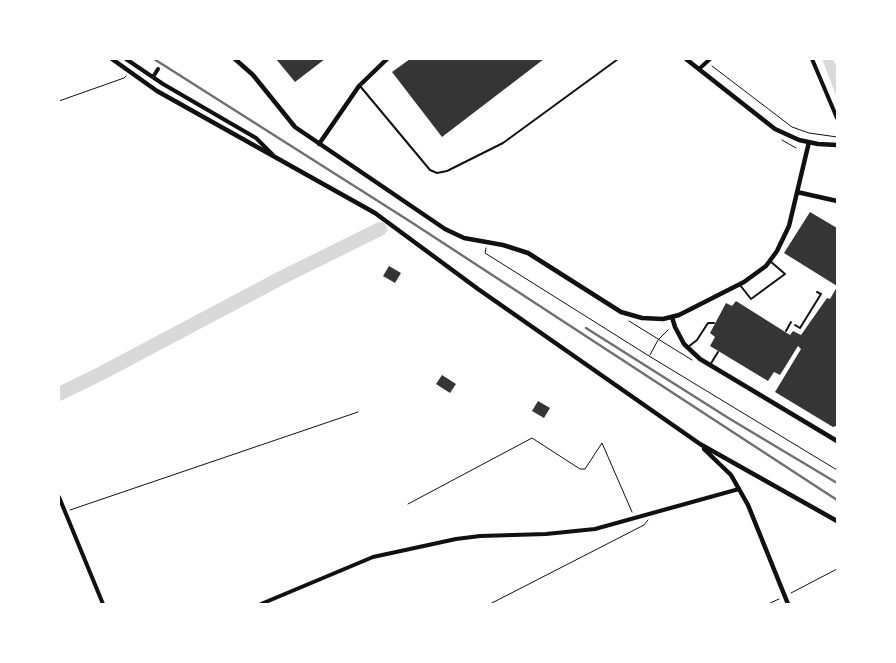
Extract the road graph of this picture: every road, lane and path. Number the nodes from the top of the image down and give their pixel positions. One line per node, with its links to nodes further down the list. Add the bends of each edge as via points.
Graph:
1 (112, 59): 11 (street)
2 (126, 59): 12 (street)
3 (235, 59): 18 (street, via 253,74 291,123)
4 (387, 59): 13 (street)
5 (618, 59): 13 (lane, via 503,143 447,172 430,170)
6 (686, 59): 10 (street)
7 (812, 59): 15 (street)
8 (708, 60): 10 (street); 16 (path, via 792,127)
9 (158, 69): 12 (street)
10 (699, 69): 17 (street, via 775,129)
11 (129, 71): 14 (path, via 124,78); 20 (street, via 157,91)
12 (153, 77): 20 (street, via 256,138)
13 (360, 86): 18 (street)
14 (59, 101)
15 (837, 118)
16 (837, 137)
17 (809, 142): 19 (street); 21 (street)
18 (319, 144): 29 (street, via 456,235 528,253 630,316 651,320)
19 (837, 145)
20 (274, 157): 44 (street, via 375,213)
21 (798, 192): 22 (street); 24 (street, via 786,235)
22 (837, 202)
23 (492, 248): 39 (path, via 486,248 485,253)
24 (770, 261): 25 (street); 26 (lane, via 785,274)
25 (740, 284): 26 (lane, via 751,299); 29 (street)
26 (770, 285): 27 (lane)
27 (774, 290)
28 (816, 292): 33 (lane, via 821,294 800,328)
29 (672, 317): 37 (street, via 678,335)
30 (625, 319): 36 (path)
31 (791, 322): 35 (lane)
32 (714, 323): 37 (lane, via 708,323)
33 (795, 325)
34 (668, 329): 36 (path)
35 (786, 331)
36 (658, 340): 39 (path); 40 (path)
37 (688, 348): 41 (street)
38 (718, 352): 41 (lane)
39 (650, 355): 45 (path)
40 (692, 361)
41 (710, 365): 43 (street)
42 (358, 412): 49 (path)
43 (836, 438)
44 (700, 444): 46 (street, via 731,475); 52 (street)
45 (837, 470)
46 (739, 489): 50 (street); 58 (street)
47 (59, 497): 49 (street)
48 (408, 504): 51 (path, via 532,438 580,469 585,469 602,442)
49 (65, 512): 54 (street)
50 (653, 514): 51 (street); 56 (path, via 644,525)
51 (635, 519): 55 (street, via 583,531 456,539 373,557)
52 (837, 521)
53 (837, 569): 57 (path)
54 (103, 604)
55 (261, 604)
56 (490, 604)
57 (768, 604)
58 (788, 604)

